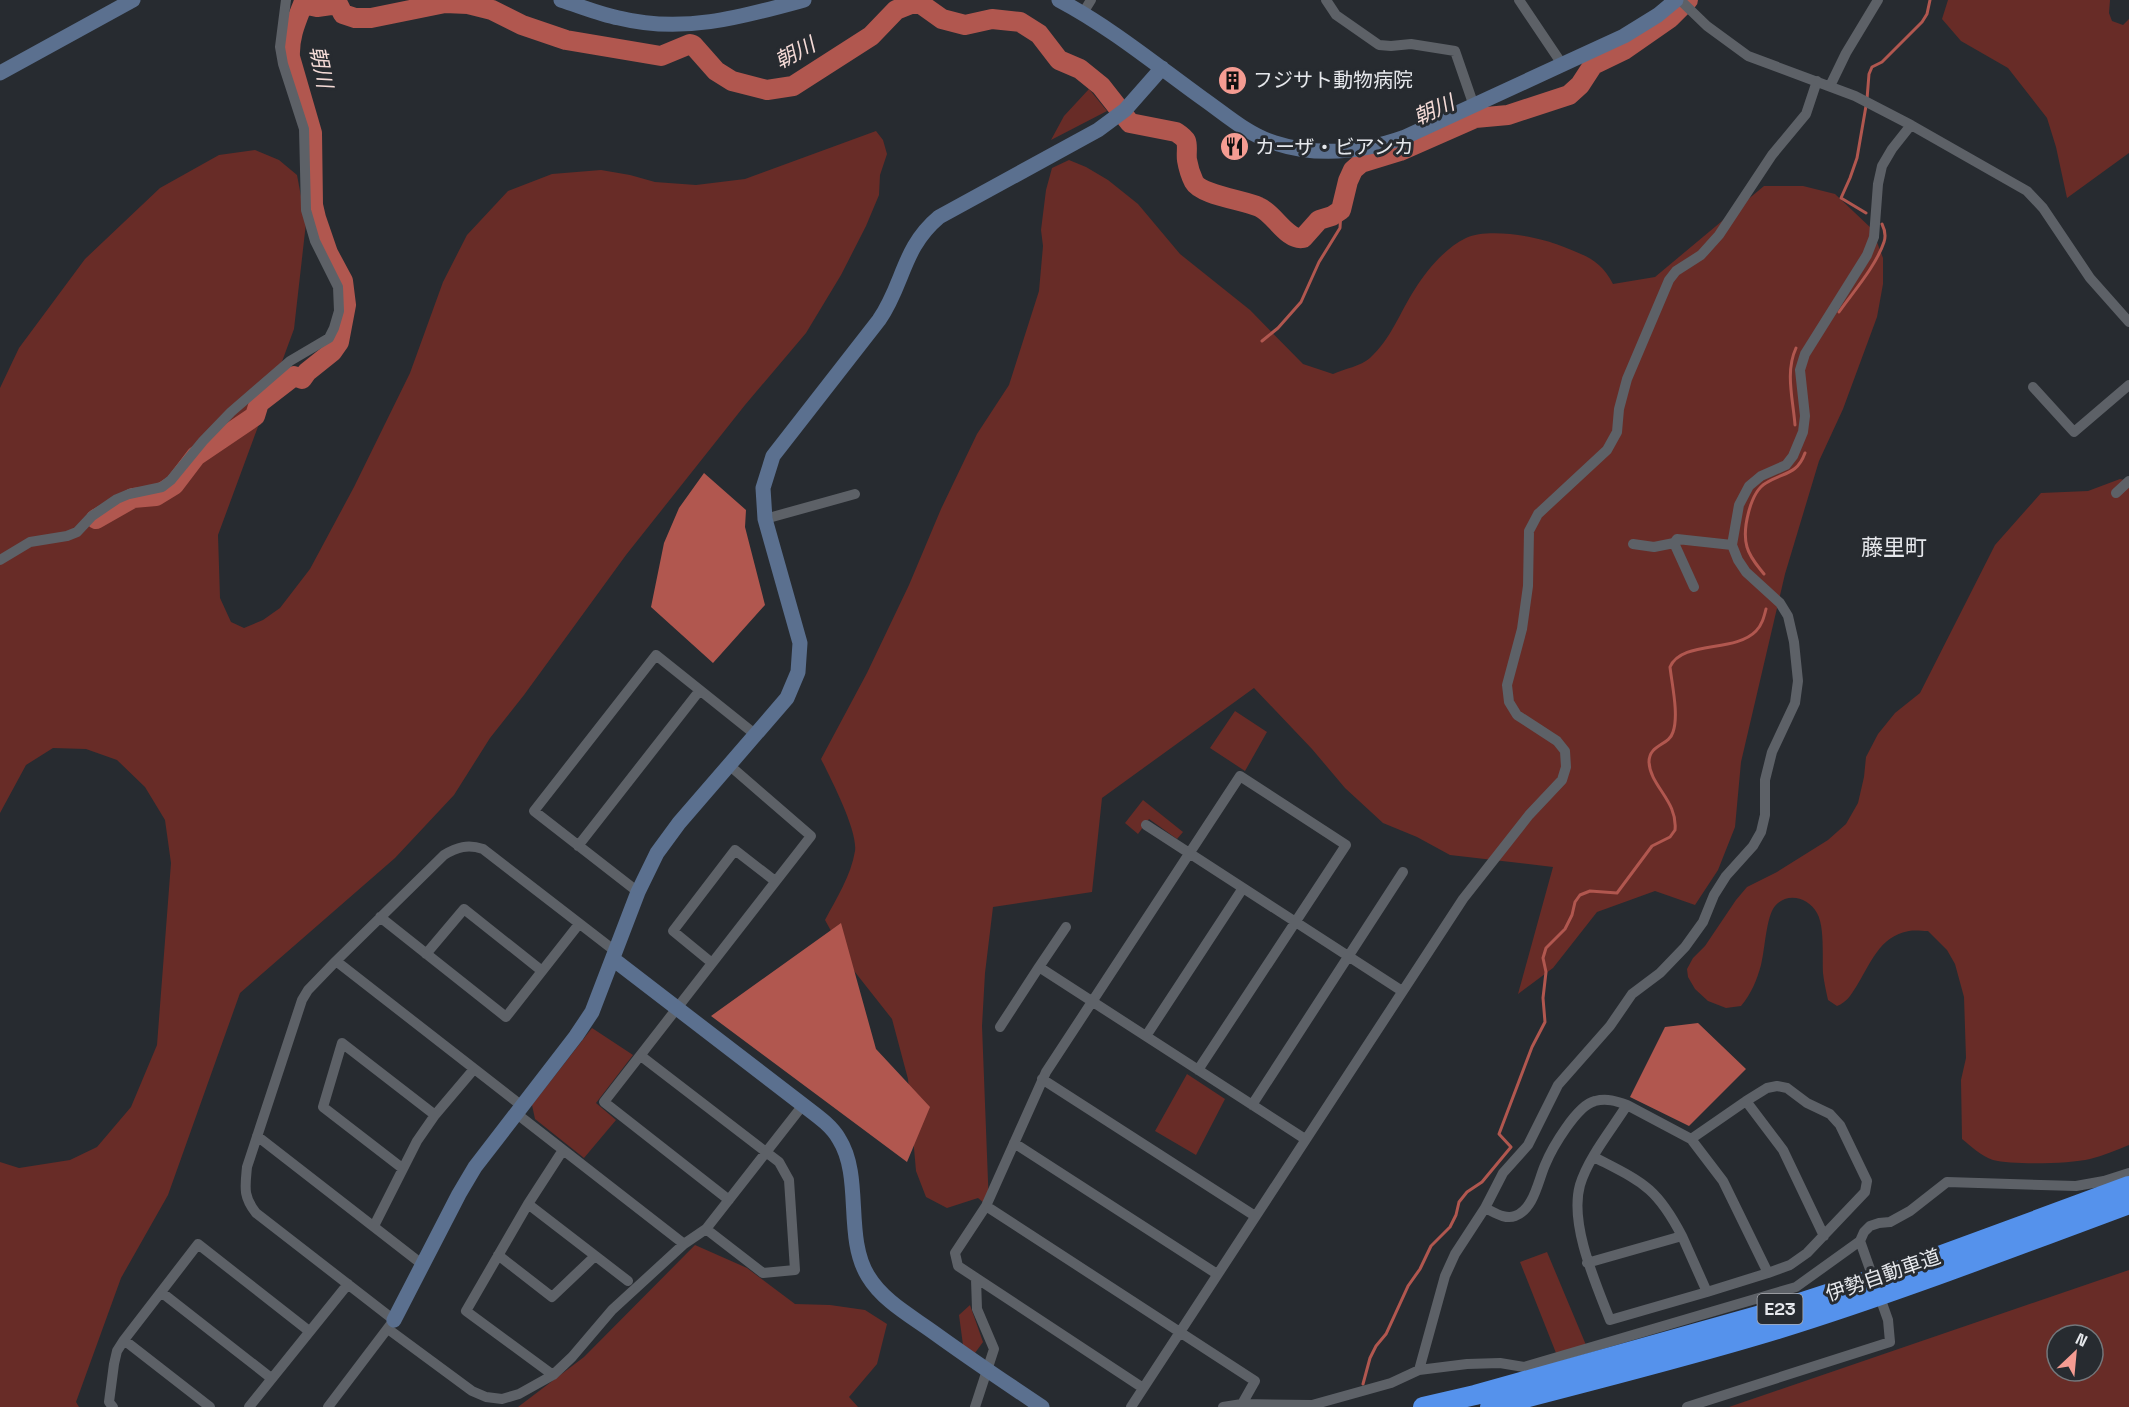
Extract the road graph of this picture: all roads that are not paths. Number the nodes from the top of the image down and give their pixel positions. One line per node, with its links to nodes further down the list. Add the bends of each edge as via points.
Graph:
1 (133, 0): 13 (street)
2 (286, 0): 28 (street, via 280,47 304,129 306,210 315,241 338,287 339,311 329,338 290,361 231,412 162,487 117,499 77,531 30,542)
3 (561, 0): 4 (street, via 619,18 672,25 718,22)
4 (804, 0)
5 (1059, 0): 10 (street)
6 (1326, 0): 16 (street, via 1336,15 1379,45 1411,44 1455,51)
7 (1519, 0): 11 (street)
8 (1878, 0): 15 (street)
9 (1674, 2): 11 (street, via 1624,36); 14 (street, via 1748,56)
10 (1087, 6): 12 (street)
11 (1562, 64): 16 (street)
12 (1162, 68): 16 (street, via 1246,130 1274,143 1304,150 1383,145); 24 (street, via 1119,115 1098,130 939,217 921,234 884,312 773,456 763,488)
13 (0, 72)
14 (1817, 81): 15 (street); 51 (street, via 1806,114 1719,235 1669,280 1627,379 1613,442 1538,514 1529,531 1528,586 1522,629 1507,685 1509,702 1517,715 1557,741 1564,751 1566,767 1562,780 1463,899)
15 (1830, 86): 17 (street)
16 (1474, 106)
17 (1911, 125): 18 (street, via 2036,198 2090,278); 27 (street, via 1882,166 1874,237 1867,255 1804,354 1800,370 1805,416 1793,456 1786,465 1749,486 1739,504)
18 (2129, 322)
19 (2129, 385): 20 (street, via 2074,432)
20 (2033, 387)
21 (2129, 480): 22 (street)
22 (2116, 493)
23 (855, 494): 24 (street)
24 (765, 519): 31 (street, via 801,653 787,698)
25 (1674, 543): 26 (street, via 1654,547); 27 (street, via 1677,539); 29 (street)
26 (1633, 544)
27 (1732, 545): 80 (street, via 1746,572 1780,603 1788,616 1798,681 1794,703 1772,752 1765,780 1761,832 1726,876 1686,947 1632,994 1610,1026 1558,1085 1528,1145 1503,1173)
28 (0, 560)
29 (1694, 587)
30 (700, 690): 31 (street); 34 (street); 34 (street, via 656,656 534,811)
31 (756, 735): 32 (street)
32 (729, 765): 37 (street, via 812,836); 39 (street, via 666,839)
33 (1146, 825): 35 (street)
34 (578, 846): 39 (street)
35 (1189, 853): 38 (street); 41 (street, via 1240,776 1346,845); 52 (street)
36 (1403, 873): 46 (street)
37 (775, 881): 48 (street); 48 (street, via 735,850 673,931)
38 (1243, 888): 41 (street); 55 (street)
39 (638, 892): 45 (street)
40 (380, 917): 42 (street, via 444,855 453,849 474,846 496,858); 44 (street); 47 (street)
41 (1295, 922): 46 (street); 58 (street)
42 (579, 924): 45 (street); 50 (street)
43 (1066, 927): 49 (street)
44 (426, 954): 50 (street, via 464,909); 50 (street, via 506,1017)
45 (614, 955): 53 (street); 64 (street, via 592,1012)
46 (1348, 956): 51 (street); 62 (street)
47 (336, 961): 57 (street); 66 (street, via 302,1000)
48 (712, 963): 53 (street)
49 (1039, 967): 52 (street); 54 (street)
50 (542, 971)
51 (1402, 991): 67 (street)
52 (1092, 1001): 55 (street); 59 (street)
53 (678, 1009): 56 (street); 61 (street)
54 (1000, 1027)
55 (1146, 1036): 58 (street)
56 (641, 1056): 71 (street); 76 (street, via 604,1102)
57 (474, 1069): 64 (street); 65 (street)
58 (1198, 1070): 62 (street)
59 (1042, 1079): 69 (street); 81 (street)
60 (1746, 1101): 68 (street); 85 (street, via 1783,1150); 85 (street, via 1767,1088 1787,1088 1830,1114 1840,1125 1867,1181 1866,1192)
61 (803, 1105): 71 (street); 106 (street, via 831,1129 844,1149 858,1254 868,1276 887,1298)
62 (1252, 1105): 67 (street)
63 (1627, 1105): 68 (street); 72 (street); 80 (street, via 1608,1099 1581,1108 1545,1163 1528,1206 1516,1216 1505,1217)
64 (519, 1110): 70 (street); 91 (street, via 467,1180)
65 (435, 1115): 73 (street); 73 (street, via 342,1043 323,1107)
66 (257, 1136): 82 (street); 96 (street, via 247,1167 247,1202)
67 (1305, 1139): 81 (street)
68 (1691, 1139): 92 (street, via 1724,1181)
69 (1014, 1143): 79 (street); 93 (street)
70 (563, 1150): 77 (street); 87 (street)
71 (766, 1152): 76 (street); 83 (street, via 779,1162 789,1180 795,1270 763,1273)
72 (1594, 1157): 84 (street, via 1646,1185 1659,1198); 90 (street, via 1580,1188 1578,1210)
73 (402, 1168): 82 (street)
74 (2129, 1173): 86 (street, via 2076,1186 1947,1182 1910,1211 1890,1222 1870,1226)
75 (2129, 1186): 119 (highway, 伊勢自動車道 / E23, via 1904,1269 1772,1312)
76 (729, 1200): 83 (street)
77 (528, 1204): 88 (street); 89 (street)
78 (2129, 1204): 120 (highway, 伊勢自動車道 / E23, via 1779,1329)
79 (986, 1206): 94 (street, via 955,1253 958,1266); 103 (street)
80 (1485, 1208): 105 (street, via 1444,1276)
81 (1255, 1216): 93 (street)
82 (374, 1226): 91 (street)
83 (706, 1229): 87 (street)
84 (1682, 1236): 90 (street); 98 (street)
85 (1824, 1236): 92 (street, via 1790,1265)
86 (1860, 1241): 100 (street, via 1796,1287); 121 (street, via 1888,1320 1890,1342)
87 (684, 1244): 107 (street, via 612,1310)
88 (498, 1255): 89 (street, via 552,1298); 107 (street, via 466,1311)
89 (595, 1256): 95 (street)
90 (1587, 1263): 98 (street, via 1610,1320)
91 (423, 1265): 101 (street)
92 (1768, 1273): 97 (street)
93 (1217, 1274): 103 (street)
94 (976, 1279): 106 (street, via 977,1309 994,1349); 109 (street)
95 (628, 1281)
96 (348, 1284): 101 (street); 102 (street)
97 (1731, 1286): 98 (street); 100 (street)
98 (1707, 1292)
99 (161, 1293): 102 (street, via 198,1244); 104 (street); 108 (street)
100 (1737, 1305): 105 (street, via 1524,1367 1500,1363)
101 (391, 1324): 107 (street, via 459,1383 486,1397 501,1399 519,1394); 114 (street)
102 (309, 1330): 108 (street)
103 (1180, 1332): 109 (street); 110 (street, via 1255,1381)
104 (124, 1340): 111 (street, via 114,1364 109,1402); 112 (street)
105 (1419, 1370): 110 (street, via 1391,1383 1312,1405)
106 (988, 1371): 115 (street); 116 (street)
107 (553, 1375)
108 (271, 1378): 113 (street)
109 (1143, 1388): 117 (street)
110 (1242, 1404): 118 (street)
111 (113, 1407)
112 (210, 1407)
113 (249, 1407)
114 (328, 1407)
115 (975, 1407)
116 (1042, 1407)
117 (1131, 1407)
118 (1223, 1407)
119 (1423, 1407)
120 (1490, 1407)
121 (1687, 1407)

